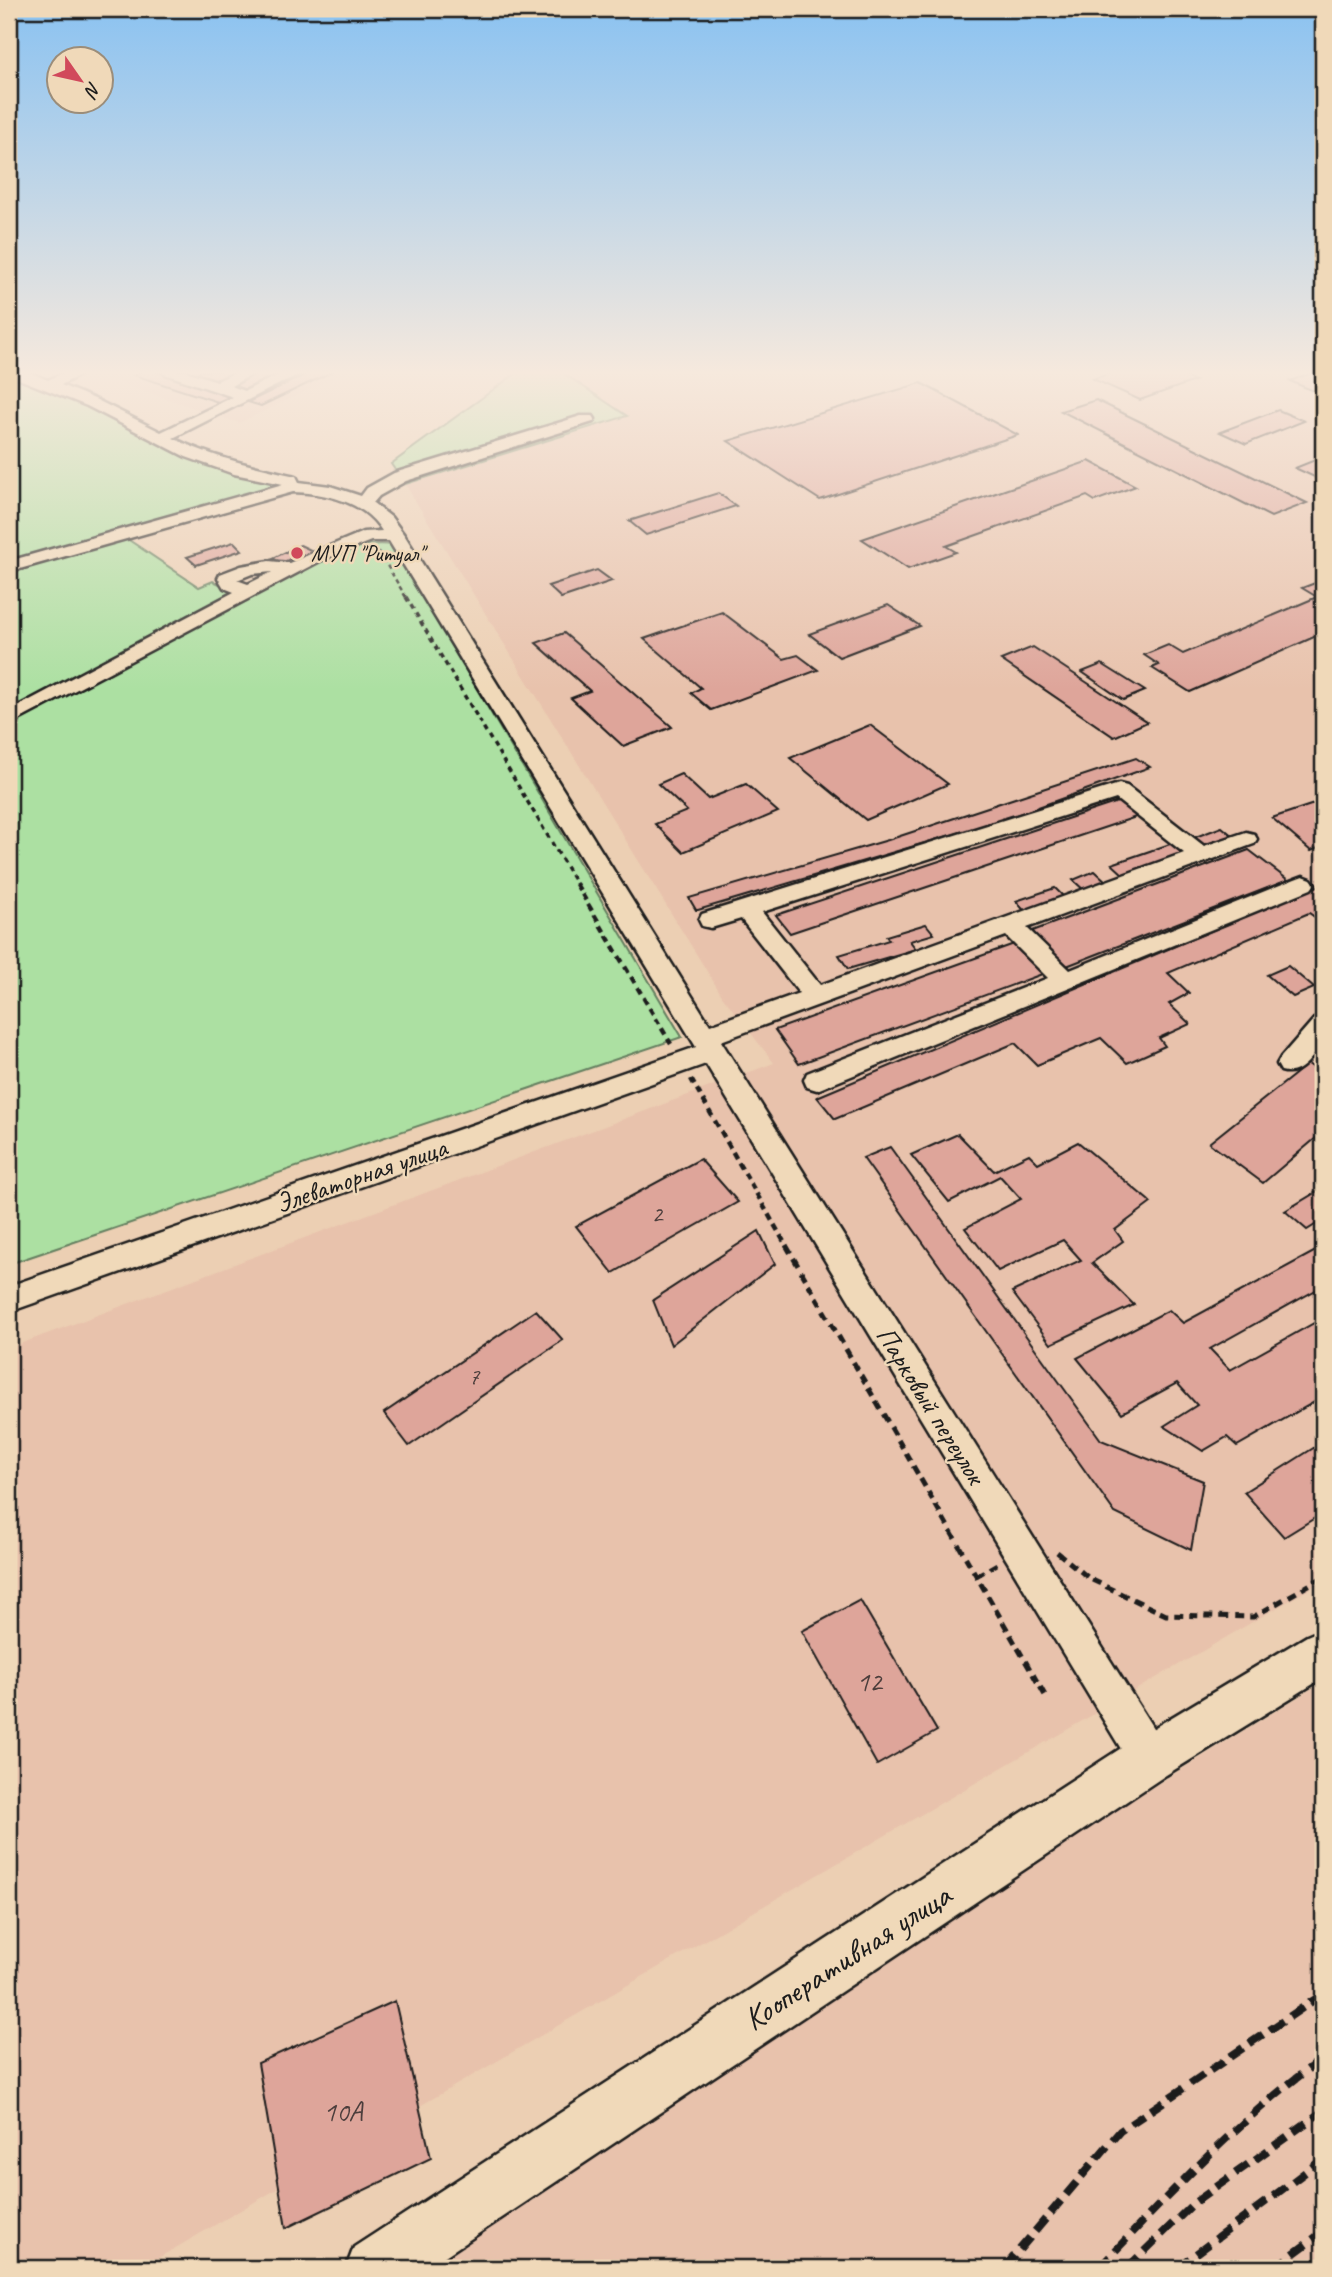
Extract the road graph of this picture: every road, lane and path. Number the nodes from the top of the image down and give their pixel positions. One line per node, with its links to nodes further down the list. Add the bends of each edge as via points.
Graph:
1 (278, 477): 3 (street, via 290,480)
2 (400, 477): 4 (street, via 373,492)
3 (292, 487): 4 (street, via 333,492); 7 (street)
4 (365, 503): 6 (street, Парковый переулок)
5 (369, 536): 6 (street); 8 (street, via 293,568 240,571 227,578 248,591); 19 (path)
6 (396, 536): 18 (street, Парковый переулок)
7 (9, 567)
8 (9, 719)
9 (1246, 839): 10 (street, Элеваторная улица)
10 (1202, 856): 12 (street, via 1119,791); 14 (street, Элеваторная улица)
11 (1303, 884): 15 (street)
12 (746, 909): 13 (street); 16 (street)
13 (711, 920)
14 (1010, 926): 15 (street); 16 (street, Элеваторная улица)
15 (1066, 981): 21 (street)
16 (815, 996): 18 (street, Элеваторная улица)
17 (1323, 1027): 20 (street)
18 (710, 1044): 19 (street, Элеваторная улица); 23 (street, Парковый переулок)
19 (682, 1062): 22 (street, Элеваторная улица); 24 (path)
20 (1290, 1063)
21 (817, 1080)
22 (9, 1299)
23 (1021, 1551): 24 (path); 25 (path, via 1042,1539 1090,1579 1166,1615 1253,1617); 28 (street, Парковый переулок)
24 (976, 1576): 27 (path)
25 (1323, 1577)
26 (1323, 1652): 28 (main road, Кооперативная улица)
27 (1046, 1697)
28 (1149, 1758): 29 (main road, Кооперативная улица)
29 (375, 2268)

